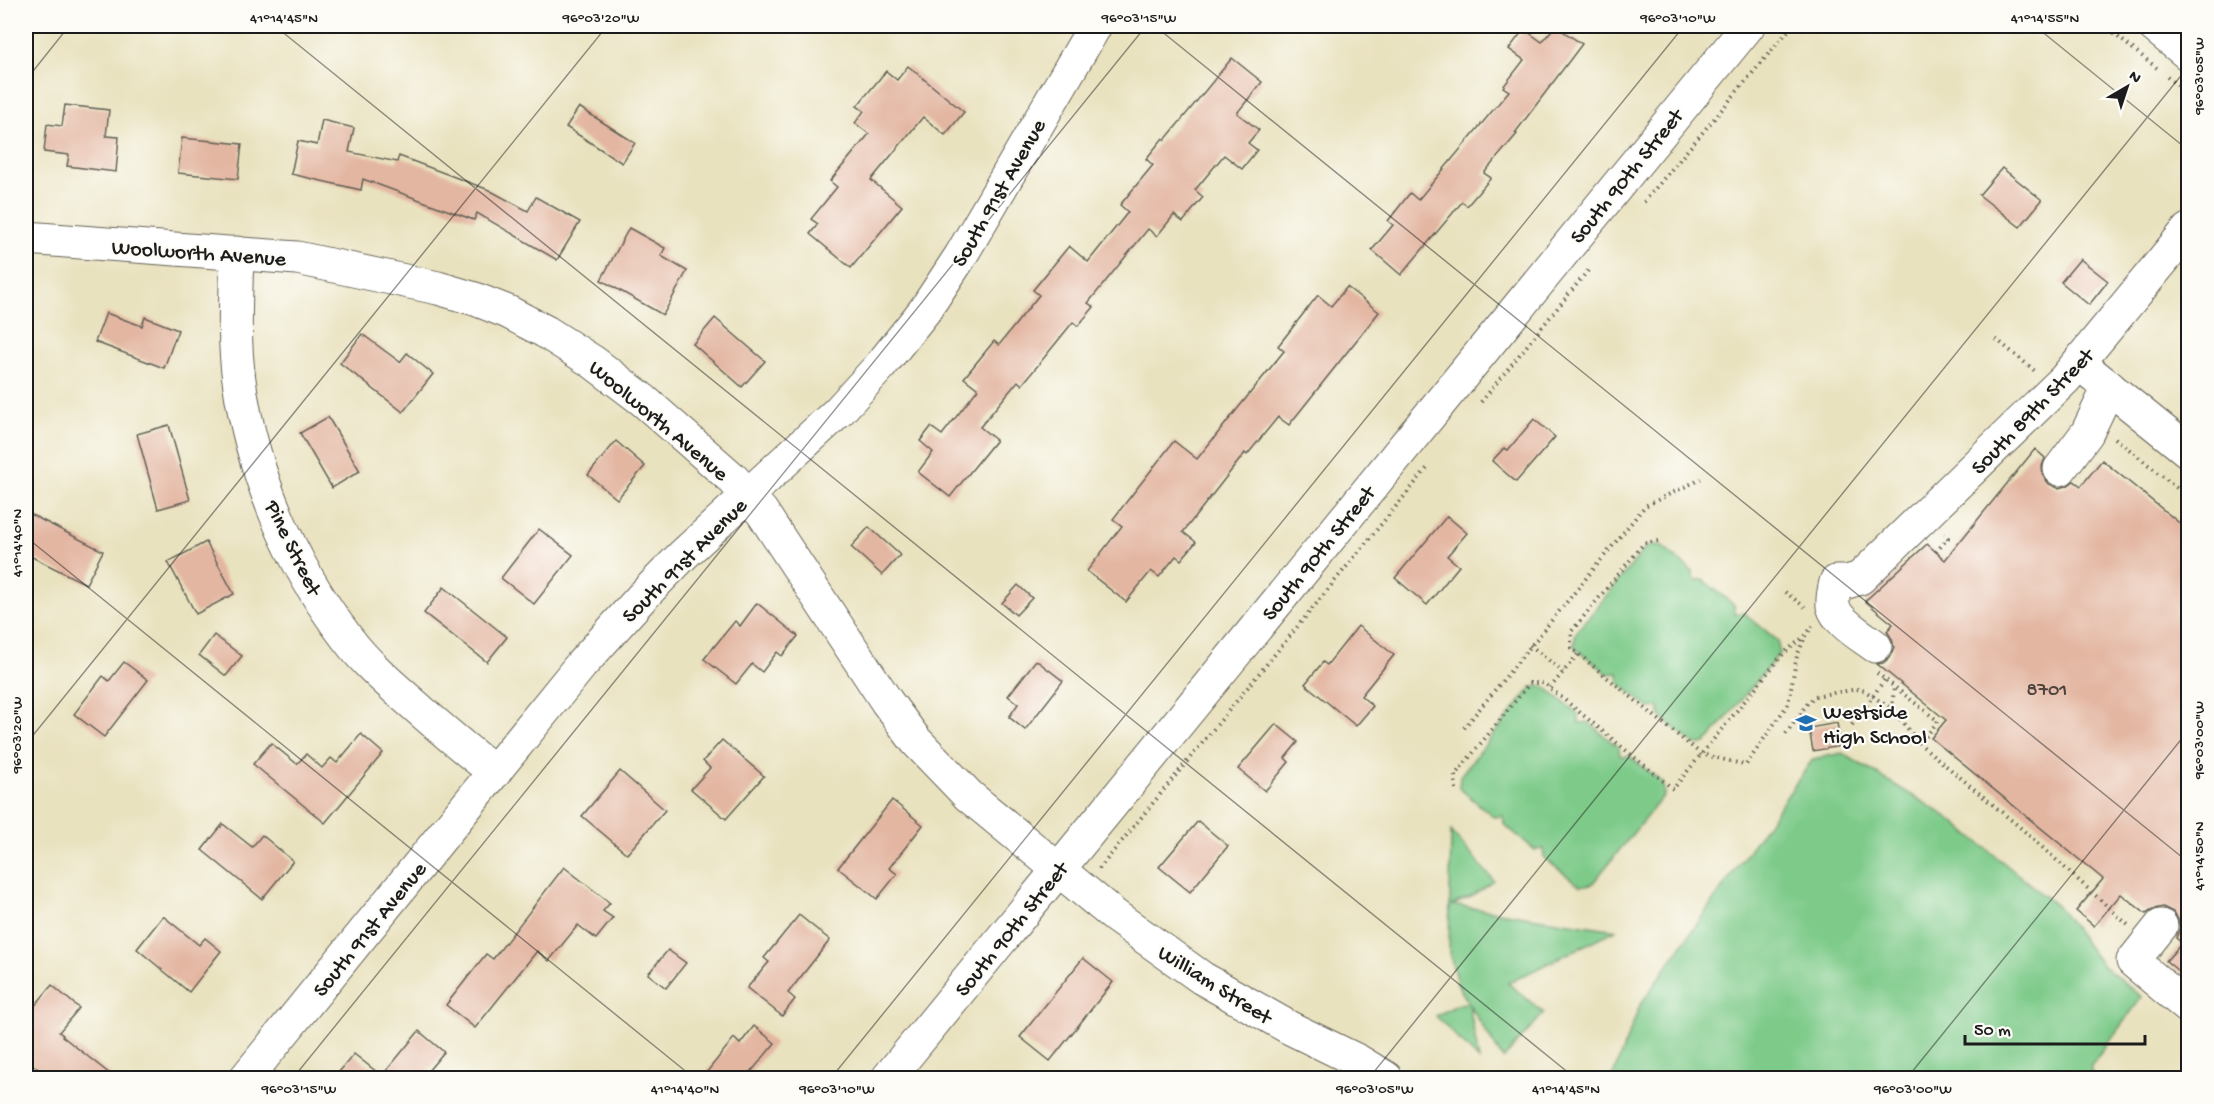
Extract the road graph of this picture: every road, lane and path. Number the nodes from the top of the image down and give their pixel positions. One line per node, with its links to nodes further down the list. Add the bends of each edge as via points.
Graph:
1 (1095, 26): 20 (street, South 91st Avenue, via 925,310 839,411)
2 (1745, 26): 40 (street, South 90th Street)
3 (1792, 26): 8 (path)
4 (2104, 26): 7 (path)
5 (2154, 26): 6 (street)
6 (2188, 54)
7 (2188, 94)
8 (1638, 209)
9 (2188, 230): 13 (street, South 89th Street)
10 (26, 238): 11 (street, Woolworth Avenue)
11 (237, 253): 20 (street, Woolworth Avenue, via 297,258 371,272 438,288 508,312 565,344 643,399); 38 (street, Pine Street, via 235,338 244,414 257,464 297,561 342,631 379,674)
12 (1597, 259): 15 (path)
13 (2080, 364): 14 (street); 26 (street, South 89th Street, via 1860,578 1836,582 1833,598 1839,617)
14 (2105, 395): 16 (street); 18 (street, via 2087,433); 21 (path, via 2108,409 2100,425)
15 (1476, 407)
16 (2188, 451)
17 (1432, 461): 41 (path)
18 (2060, 469)
19 (1701, 479): 25 (path, via 1645,506)
20 (748, 496): 38 (street, South 91st Avenue, via 642,597); 40 (street, Woolworth Avenue, via 916,741 969,796)
21 (2188, 497)
22 (1658, 541): 27 (path, via 1644,543 1571,633 1571,648)
23 (1819, 618): 24 (path)
24 (1805, 636): 37 (path, via 1783,654); 37 (path, via 1788,704 1746,765)
25 (1530, 645): 28 (path); 34 (path)
26 (1875, 646)
27 (1578, 654): 28 (path); 37 (path)
28 (1563, 672): 30 (path)
29 (1893, 686): 31 (path, via 1885,679); 32 (path); 36 (path, via 1938,721)
30 (1550, 688): 37 (path, via 1673,789); 39 (path, via 1544,683 1530,683 1455,775)
31 (1873, 696): 32 (path); 33 (path); 35 (path, via 1858,689 1815,696)
32 (1892, 709): 36 (path)
33 (1852, 725)
34 (1464, 728)
35 (1786, 734)
36 (1920, 744): 42 (path)
37 (1701, 754)
38 (495, 772): 45 (street, South 91st Avenue)
39 (1456, 789)
40 (1058, 869): 46 (street, South 90th Street); 47 (street, William Street, via 1115,916 1202,978)
41 (1095, 873)
42 (2155, 934): 43 (street, via 2133,961)
43 (2188, 1007)
44 (2188, 1074): 48 (path)
45 (246, 1078)
46 (888, 1078)
47 (1386, 1078)
48 (2175, 1078)

